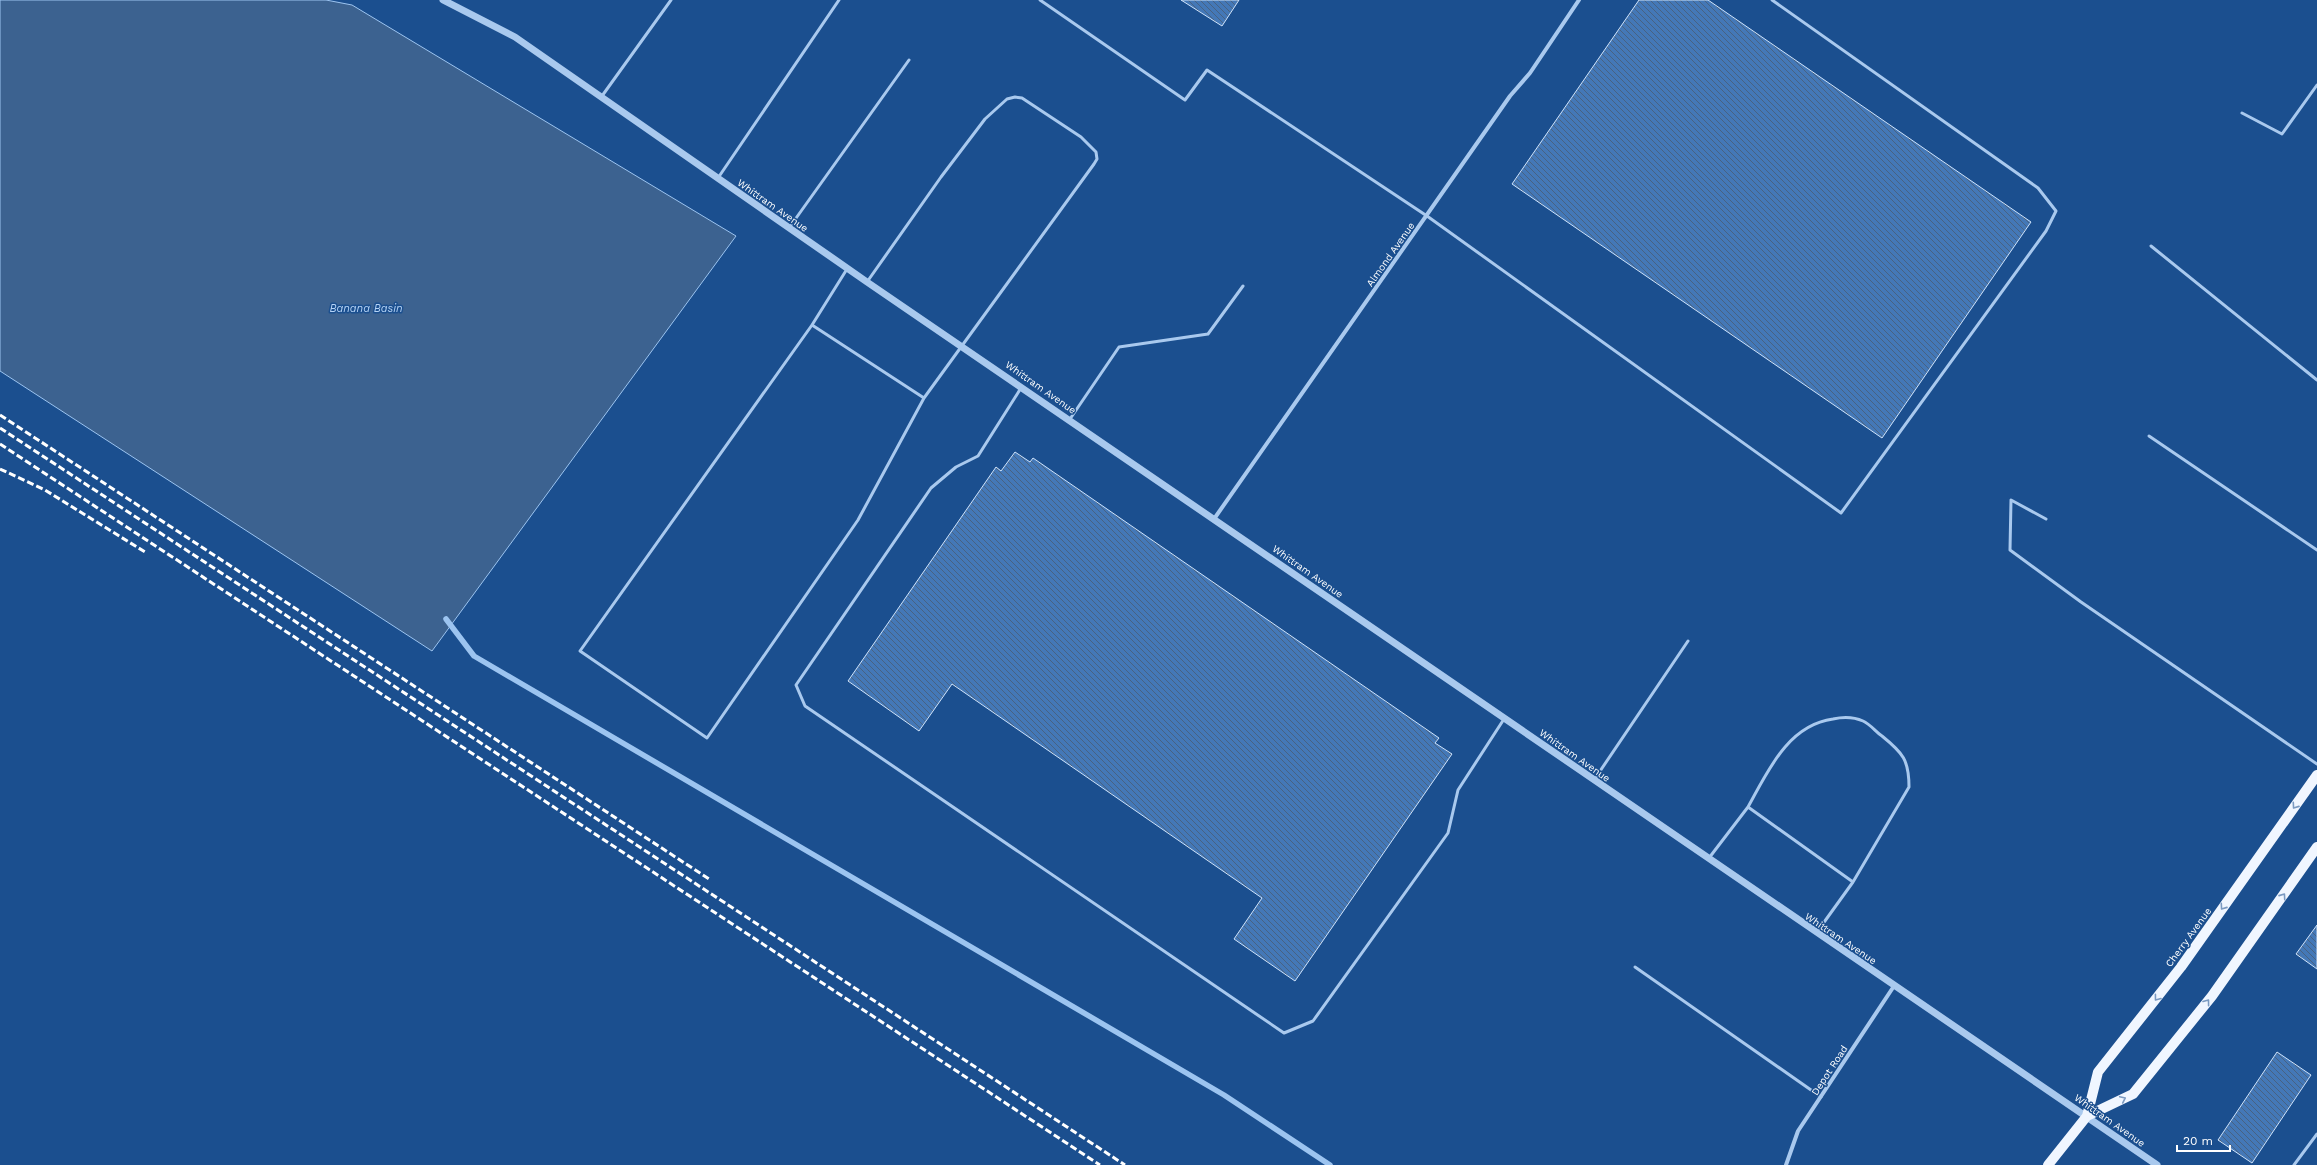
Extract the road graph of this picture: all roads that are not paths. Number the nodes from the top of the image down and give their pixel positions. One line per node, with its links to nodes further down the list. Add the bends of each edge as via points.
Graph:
1 (443, 0): 9 (street, Whittram Avenue, via 515,37)
2 (671, 0): 9 (lane)
3 (839, 0): 11 (lane)
4 (1040, 0): 12 (lane, via 1185,100 1207,70)
5 (1579, 0): 12 (street, Almond Avenue, via 1530,73 1510,96)
6 (1772, 0): 12 (lane, via 2038,188 2056,211 2046,231 1841,513)
7 (909, 60): 13 (lane)
8 (2317, 85): 10 (lane, via 2282,134)
9 (601, 98): 11 (street, Whittram Avenue)
10 (2242, 113)
11 (718, 178): 13 (street, Whittram Avenue)
12 (1426, 216): 25 (street, Almond Avenue)
13 (789, 228): 15 (street, Whittram Avenue)
14 (2151, 246): 20 (lane)
15 (848, 268): 16 (street, Whittram Avenue); 18 (lane)
16 (867, 282): 19 (street, Whittram Avenue); 19 (lane, via 941,177 997,106 1015,97 1022,98 1044,112 1091,145 1096,152 1096,159)
17 (1243, 286): 23 (lane, via 1208,334 1119,347)
18 (812, 325): 22 (lane); 22 (lane, via 580,651 707,738 858,520)
19 (962, 345): 21 (street, Whittram Avenue); 22 (lane)
20 (2317, 380)
21 (1022, 387): 23 (street, Whittram Avenue); 29 (lane, via 978,456 956,467 931,488 796,685 805,706 811,711 1284,1033 1313,1021 1448,834 1458,790)
22 (924, 398)
23 (1070, 419): 25 (street, Whittram Avenue)
24 (2149, 436): 27 (lane)
25 (1214, 519): 29 (street, Whittram Avenue)
26 (2046, 519): 30 (lane, via 2011,500 2010,550 2081,602)
27 (2317, 550)
28 (1688, 641): 32 (lane)
29 (1504, 718): 32 (street, Whittram Avenue)
30 (2317, 764)
31 (2317, 775): 41 (main road, Cherry Avenue, one-way to 41, via 2176,973 2098,1072)
32 (1594, 780): 35 (street, Whittram Avenue)
33 (1748, 807): 35 (lane); 36 (lane); 36 (lane, via 1772,763 1799,731 1820,720 1845,717 1863,721 1898,749 1909,769 1909,787)
34 (2317, 847): 41 (main road, Cherry Avenue, one-way to 34, via 2133,1094 2212,996)
35 (1708, 859): 37 (street, Whittram Avenue)
36 (1853, 882): 37 (lane)
37 (1816, 933): 39 (street, Whittram Avenue)
38 (1635, 966): 40 (lane)
39 (1894, 986): 40 (street, Depot Road); 41 (street, Whittram Avenue)
40 (1821, 1097): 43 (street, Depot Road, via 1798,1131)
41 (2087, 1116): 44 (main road, Cherry Avenue); 45 (street, Whittram Avenue)
42 (2317, 1134): 46 (lane)
43 (1786, 1165)
44 (2048, 1165)
45 (2157, 1165)
46 (2294, 1165)

